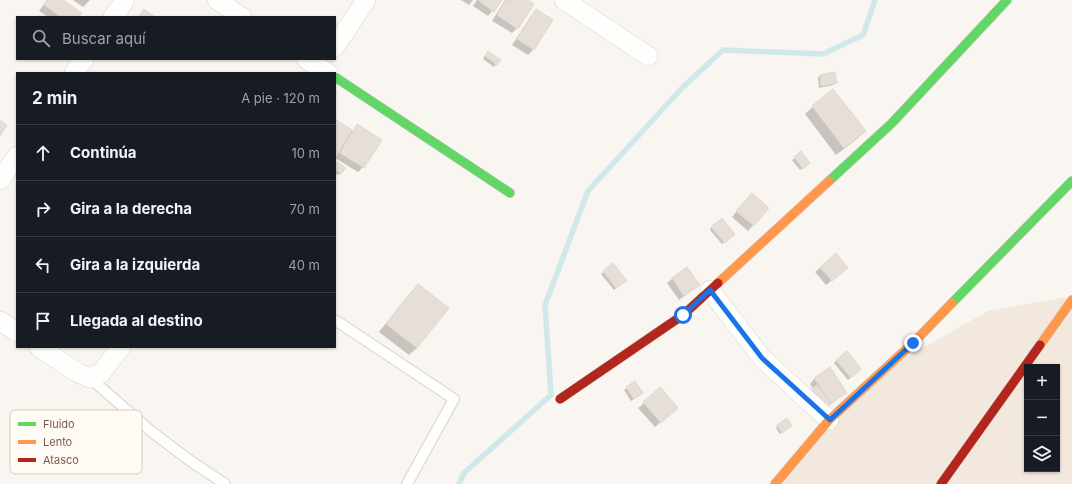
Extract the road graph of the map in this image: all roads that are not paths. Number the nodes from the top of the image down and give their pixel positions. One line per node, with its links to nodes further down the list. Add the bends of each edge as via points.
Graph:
1 (125, 0): 6 (street)
2 (217, 0): 7 (street)
3 (366, 0): 8 (street)
4 (564, 0): 9 (street)
5 (1007, 0): 17 (street, via 892,123)
6 (114, 16)
7 (241, 16)
8 (336, 45)
9 (648, 56)
10 (83, 60): 11 (street)
11 (75, 72)
12 (336, 77): 16 (street)
13 (16, 157): 14 (street)
14 (0, 180)
15 (1072, 181): 27 (street, via 913,343)
16 (510, 193)
17 (710, 290): 25 (street, via 683,315); 27 (street, via 762,358)
18 (1072, 300): 32 (street)
19 (0, 321): 21 (street)
20 (336, 321): 30 (lane, via 454,399)
21 (16, 331)
22 (40, 348): 24 (street)
23 (120, 348): 24 (street, via 101,373)
24 (90, 378): 26 (lane)
25 (560, 399)
26 (127, 410)
27 (830, 420): 31 (street)
28 (142, 423): 29 (lane)
29 (225, 484)
30 (407, 484)
31 (774, 484)
32 (941, 484)

